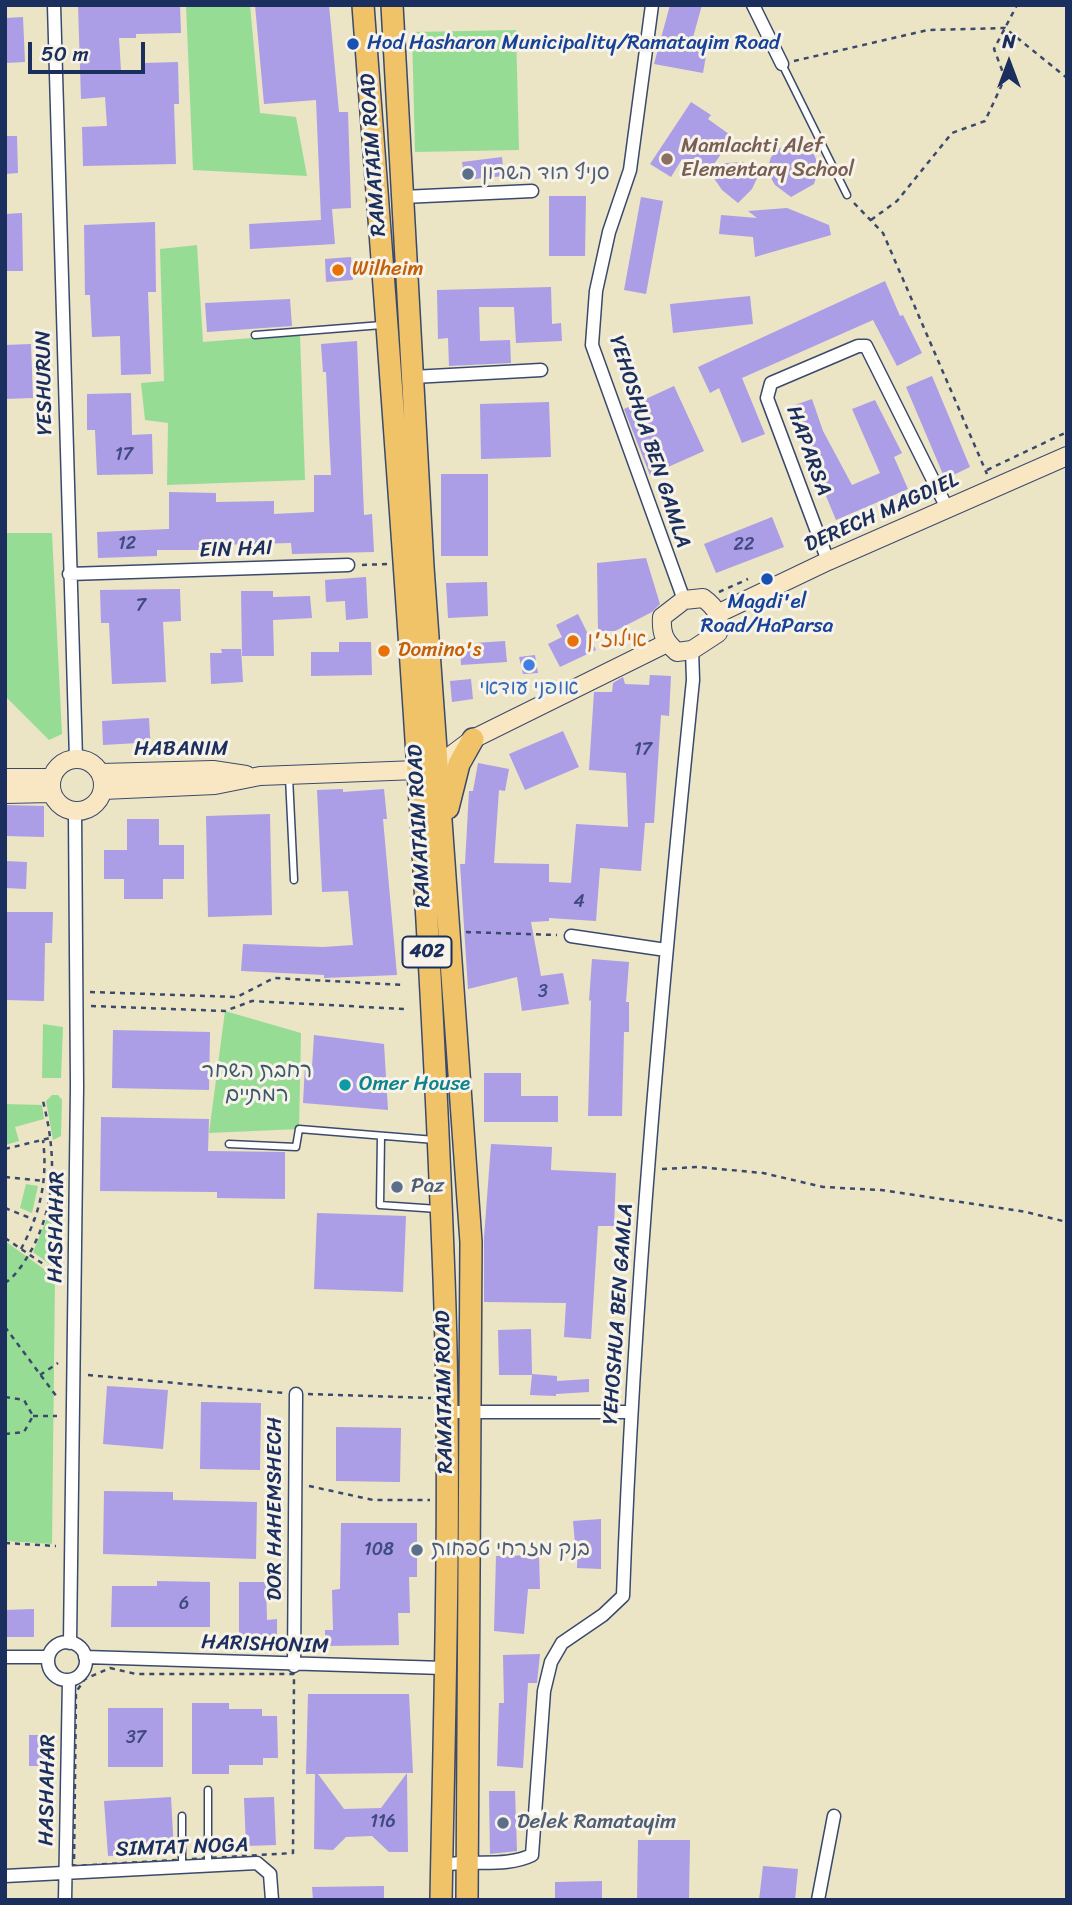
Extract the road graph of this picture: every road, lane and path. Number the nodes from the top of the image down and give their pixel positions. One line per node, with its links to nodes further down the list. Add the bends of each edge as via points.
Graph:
1 (54, 5): 25 (street, YESHURUN)
2 (363, 5): 14 (main road, RAMATAIM ROAD / 402)
3 (392, 5): 12 (main road, RAMATAIM ROAD / 402)
4 (652, 5): 26 (street, YEHOSHUA BEN GAMLA, via 630,170 598,279 593,345)
5 (753, 5): 8 (street)
6 (1017, 5): 7 (path)
7 (1005, 28): 8 (path, via 928,30); 9 (path); 13 (path, via 994,49 1005,78 985,121 952,133 897,201)
8 (782, 64): 11 (lane)
9 (1067, 78)
10 (532, 191): 12 (street)
11 (847, 195): 13 (path)
12 (402, 197): 17 (main road, RAMATAIM ROAD / 402)
13 (871, 220): 20 (path, via 883,233)
14 (387, 325): 15 (lane); 23 (main road, RAMATAIM ROAD / 402)
15 (255, 335)
16 (541, 370): 17 (street)
17 (413, 377): 30 (main road, RAMATAIM ROAD / 402)
18 (1067, 432): 20 (path)
19 (1067, 456): 20 (main road, DERECH MAGDIEL)
20 (987, 480): 21 (main road, DERECH MAGDIEL)
21 (947, 508): 22 (main road, DERECH MAGDIEL); 22 (street, HAPARSA, via 866,346 771,383 767,398)
22 (828, 561): 27 (main road, DERECH MAGDIEL)
23 (404, 563): 24 (path); 33 (main road, RAMATAIM ROAD / 402)
24 (348, 565): 25 (street, EIN HAI)
25 (69, 574): 32 (street, YESHURUN)
26 (684, 600): 27 (main road, via 703,598); 28 (main road, via 662,617)
27 (718, 614): 29 (main road, via 718,633)
28 (667, 643): 29 (main road, via 677,652); 31 (main road)
29 (692, 650): 44 (street, YEHOSHUA BEN GAMLA, via 693,680)
30 (434, 709): 31 (main road, via 442,730 457,743); 33 (main road, RAMATAIM ROAD / 402)
31 (473, 739): 33 (main road); 40 (main road, via 452,784)
32 (76, 759): 36 (main road, via 91,762); 37 (main road, via 60,764)
33 (427, 768): 34 (main road, HABANIM); 40 (main road, RAMATAIM ROAD / 402); 52 (main road, RAMATAIM ROAD / 402)
34 (289, 775): 36 (main road, HABANIM, via 215,785); 41 (lane)
35 (5, 778): 37 (main road)
36 (102, 782): 39 (main road, via 93,807)
37 (52, 786): 38 (main road); 39 (main road, via 61,806)
38 (5, 793)
39 (75, 812): 46 (street, HASHAHAR)
40 (442, 838): 42 (main road, RAMATAIM ROAD / 402)
41 (294, 880)
42 (449, 931): 43 (path); 76 (main road, RAMATAIM ROAD / 402, via 471,1242)
43 (571, 936): 44 (street)
44 (666, 950): 55 (street, YEHOSHUA BEN GAMLA)
45 (404, 985): 46 (path, via 274,978 237,997)
46 (76, 998): 47 (path, via 225,1011 252,1001); 69 (street, HASHAHAR)
47 (404, 1009)
48 (43, 1101): 50 (path)
49 (381, 1136): 52 (lane); 53 (lane, via 299,1129 296,1147); 59 (lane, via 380,1205)
50 (51, 1138): 51 (path); 64 (path, via 51,1202)
51 (43, 1140): 54 (path); 57 (path)
52 (437, 1140): 59 (main road, RAMATAIM ROAD / 402)
53 (229, 1144)
54 (5, 1149)
55 (649, 1171): 61 (path, via 698,1167 763,1173 823,1187 881,1190); 75 (street, YEHOSHUA BEN GAMLA)
56 (5, 1177): 57 (path)
57 (44, 1181): 60 (path)
58 (5, 1208): 60 (path)
59 (441, 1209): 74 (main road, RAMATAIM ROAD / 402)
60 (35, 1220): 63 (path)
61 (1067, 1222)
62 (5, 1238): 63 (path)
63 (21, 1249): 64 (path)
64 (29, 1254): 65 (path); 66 (path)
65 (58, 1274)
66 (5, 1283)
67 (5, 1327): 70 (path)
68 (58, 1363): 70 (path)
69 (74, 1373): 71 (path); 84 (street, HASHAHAR)
70 (40, 1375): 73 (path)
71 (296, 1394): 74 (path); 80 (street, DOR HAHEMSHECH)
72 (5, 1397): 77 (path, via 24,1399)
73 (57, 1397)
74 (446, 1406): 76 (street); 81 (main road, RAMATAIM ROAD / 402)
75 (630, 1412): 76 (street); 94 (street, YEHOSHUA BEN GAMLA, via 623,1596 562,1643 551,1662 544,1691 532,1855 515,1863)
76 (471, 1414): 94 (main road, RAMATAIM ROAD / 402)
77 (33, 1416): 78 (path); 79 (path, via 24,1432)
78 (57, 1416)
79 (5, 1434)
80 (296, 1484): 81 (path, via 373,1500); 88 (street, DOR HAHEMSHECH)
81 (446, 1500): 89 (main road, RAMATAIM ROAD / 402)
82 (5, 1543): 83 (path)
83 (56, 1546)
84 (70, 1643): 86 (street, via 54,1648); 87 (street)
85 (5, 1657): 86 (street)
86 (48, 1657): 90 (street, via 52,1674)
87 (85, 1657): 88 (street, HARISHONIM); 90 (street, via 84,1670)
88 (294, 1666): 89 (street, HARISHONIM)
89 (444, 1668): 97 (main road, RAMATAIM ROAD / 402)
90 (69, 1680): 98 (street, HASHAHAR)
91 (208, 1790): 95 (lane)
92 (182, 1816): 96 (lane)
93 (834, 1816): 104 (street)
94 (468, 1860): 97 (street, YEHOSHUA BEN GAMLA); 103 (main road, RAMATAIM ROAD / 402)
95 (208, 1861): 96 (street, SIMTAT NOGA); 96 (path); 96 (path, via 293,1853 294,1674 98,1671 76,1692 74,1866); 101 (street, SIMTAT NOGA, via 265,1867)
96 (181, 1863): 98 (street, SIMTAT NOGA)
97 (442, 1866): 102 (main road, RAMATAIM ROAD / 402)
98 (65, 1873): 99 (street, SIMTAT NOGA); 100 (street, HASHAHAR)
99 (5, 1877)
100 (65, 1900)
101 (272, 1900)
102 (441, 1900)
103 (467, 1900)
104 (818, 1900)

